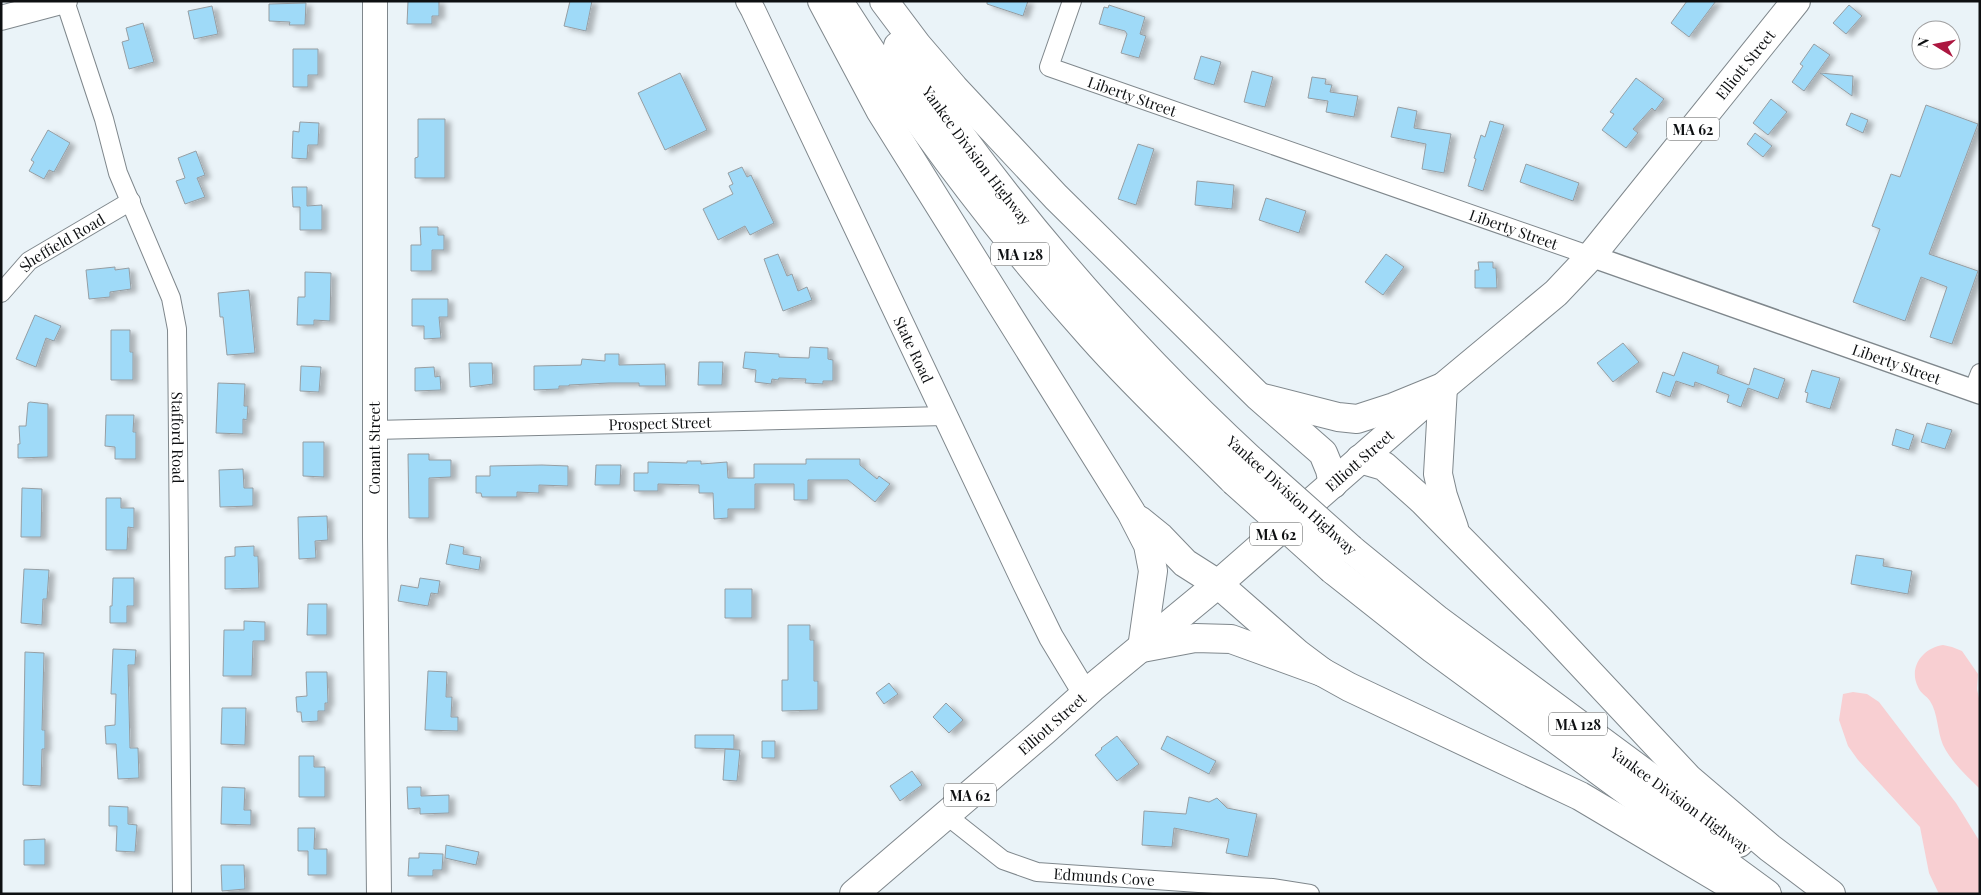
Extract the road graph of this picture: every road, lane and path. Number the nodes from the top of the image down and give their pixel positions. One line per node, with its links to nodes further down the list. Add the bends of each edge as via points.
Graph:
1 (65, 1): 10 (main road); 11 (street, Stafford Road, via 118,172)
2 (375, 1): 18 (main road, Conant Street)
3 (748, 1): 17 (main road, State Road)
4 (822, 1): 21 (main road, via 880,110)
5 (839, 1): 33 (main road, Yankee Division Highway / MA 128, bridge, via 947,160 1014,247 1127,375 1234,481 1392,618)
6 (869, 1): 34 (main road, Yankee Division Highway / MA 128, bridge, via 966,143 1048,249 1159,372 1251,460 1351,549 1438,620)
7 (884, 1): 16 (main road, via 923,52 1056,197)
8 (1072, 1): 12 (street, Liberty Street, via 1049,67)
9 (1796, 1): 12 (main road, Elliott Street / MA 62)
10 (1, 18)
11 (131, 201): 13 (street, Sheffield Road, via 30,261); 28 (street, Stafford Road, via 171,298 177,329)
12 (1591, 256): 14 (street, Liberty Street); 15 (main road, Elliott Street / MA 62, via 1556,293)
13 (1, 294)
14 (1978, 386)
15 (1443, 387): 16 (main road, via 1357,419); 19 (main road, Elliott Street / MA 62); 22 (main road, via 1438,474 1442,496)
16 (1259, 397): 20 (main road, via 1323,453)
17 (945, 416): 18 (street, Prospect Street); 26 (main road, State Road, via 1051,637)
18 (374, 430): 29 (main road, Conant Street)
19 (1360, 459): 20 (main road, Elliott Street / MA 62); 22 (main road, via 1384,466)
20 (1333, 484): 23 (main road, Elliott Street / MA 62)
21 (1131, 512): 23 (main road, via 1185,563); 24 (main road, via 1148,545 1153,571)
22 (1456, 533): 35 (main road, via 1689,779 1770,848)
23 (1218, 584): 24 (main road, Elliott Street / MA 62); 25 (main road)
24 (1142, 648): 25 (main road, via 1195,638 1231,638); 26 (main road, Elliott Street / MA 62)
25 (1322, 672): 32 (main road, via 1580,796)
26 (1086, 695): 27 (main road, Elliott Street / MA 62)
27 (946, 815): 30 (main road, Elliott Street / MA 62); 31 (street, Edmunds Cove, via 1003,860 1037,872 1272,888)
28 (182, 894)
29 (379, 894)
30 (854, 894)
31 (1310, 894)
32 (1745, 894)
33 (1767, 894)
34 (1808, 894)
35 (1832, 894)

